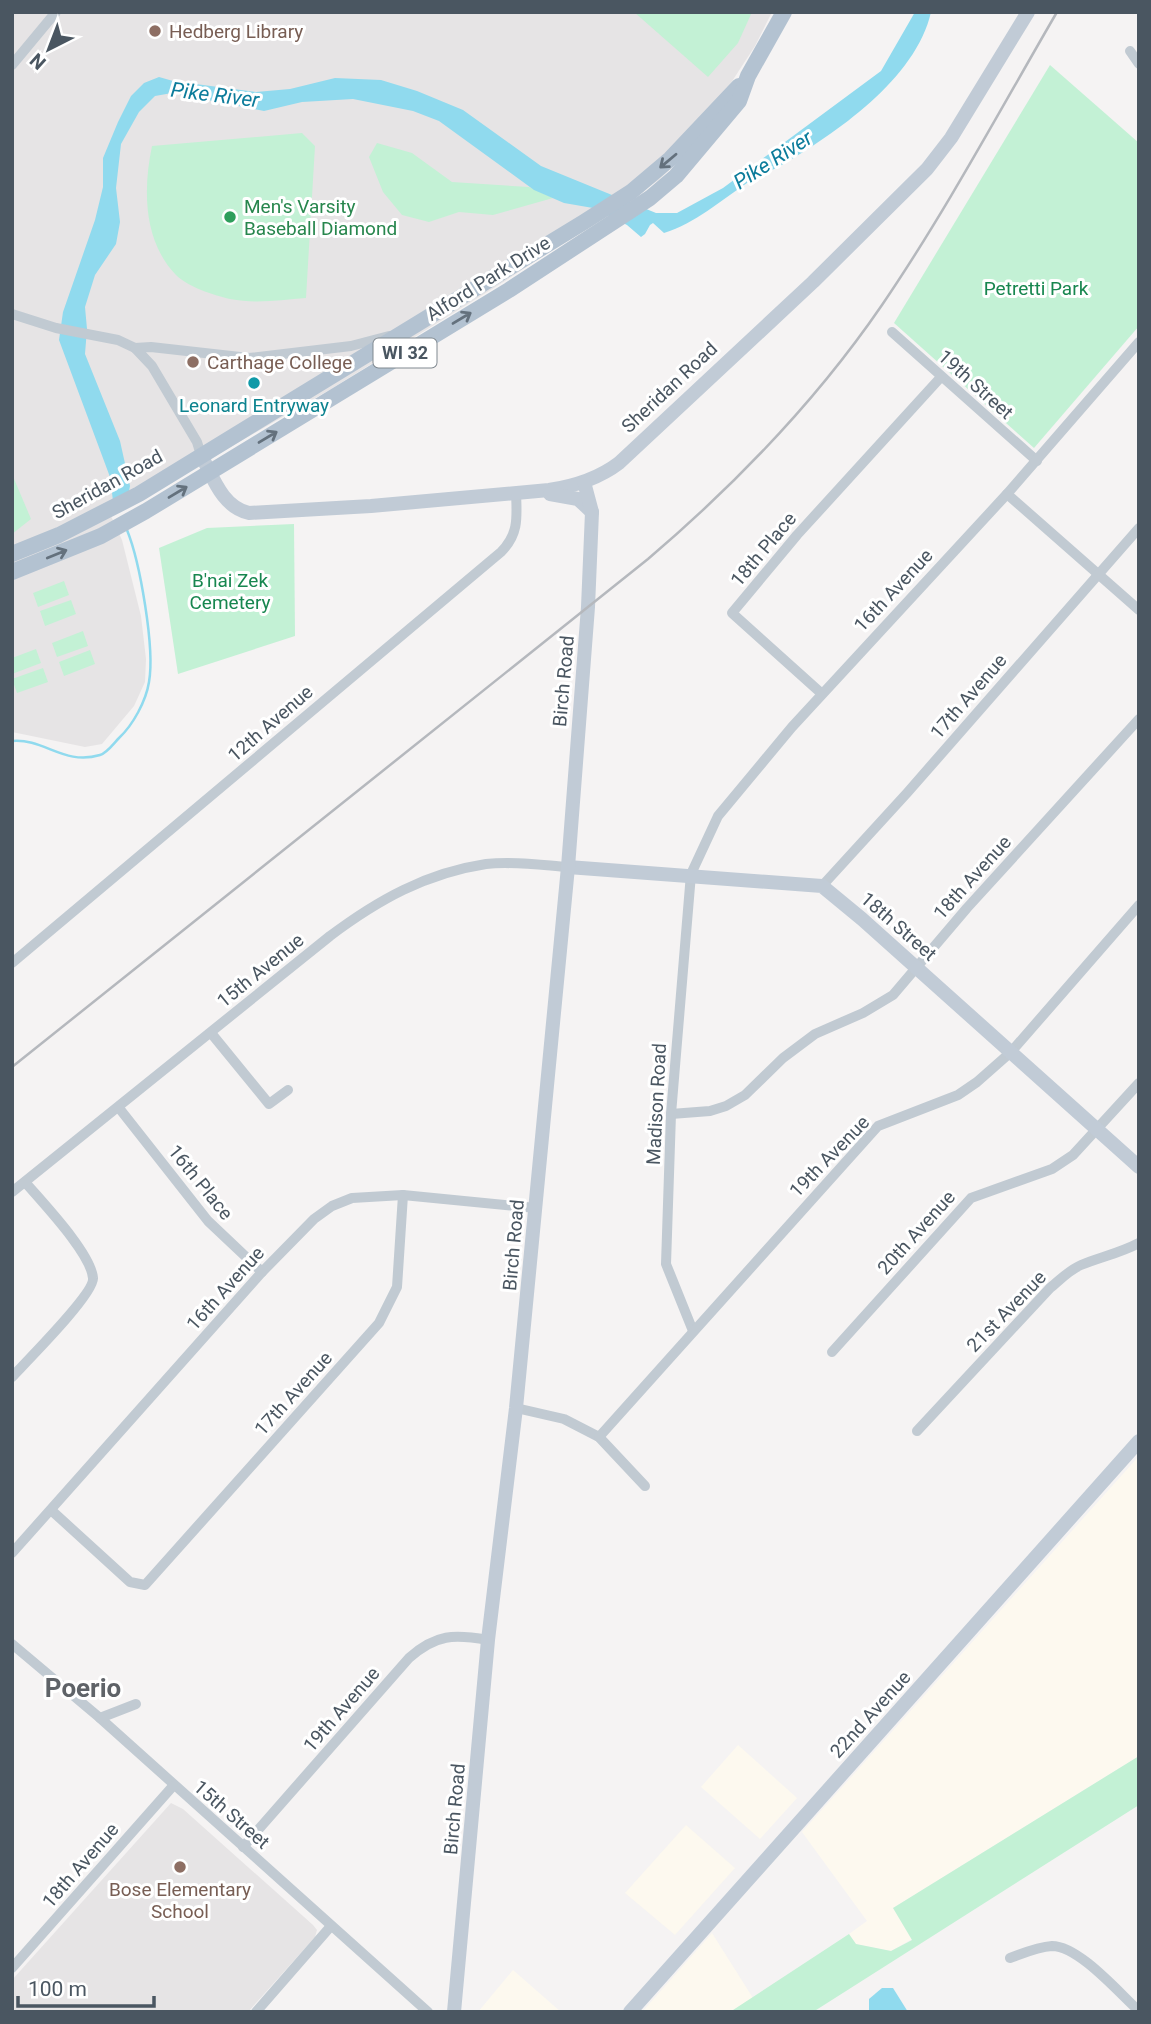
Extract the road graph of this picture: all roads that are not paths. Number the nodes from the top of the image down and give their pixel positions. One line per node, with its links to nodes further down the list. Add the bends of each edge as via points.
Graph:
1 (56, 12): 6 (street)
2 (784, 12): 7 (main road, Alford Park Drive / WI 32)
3 (1028, 12): 17 (street, Sheridan Road, via 927,169 795,300 636,447 610,469)
4 (1130, 51): 5 (street)
5 (1139, 64)
6 (12, 65)
7 (748, 76): 9 (main road, Alford Park Drive / WI 32, one-way to 9, via 685,146 631,192); 16 (main road, Alford Park Drive / WI 32, one-way to 7, via 650,198 717,129 739,101)
8 (12, 314): 12 (street)
9 (412, 328): 12 (street, via 351,346 249,358); 14 (main road, Alford Park Drive / WI 32)
10 (892, 332): 13 (street, 19th Street)
11 (1139, 341): 15 (street, 16th Avenue)
12 (135, 348): 14 (street, via 152,366)
13 (941, 377): 15 (street, 19th Street); 27 (street, 18th Place, via 732,613)
14 (201, 455): 16 (street, Sheridan Road); 23 (main road, Sheridan Road / WI 32, via 98,516)
15 (1037, 461): 20 (street, 16th Avenue)
16 (210, 473): 19 (street, Sheridan Road, via 226,501 249,513); 24 (main road, Sheridan Road / WI 32, one-way to 16, via 101,536)
17 (584, 482): 18 (street, Sheridan Road); 21 (street, Birch Road)
18 (539, 491): 19 (street, Sheridan Road); 21 (street, via 578,499)
19 (516, 493): 33 (street, 12th Avenue, via 516,530 501,552)
20 (1007, 494): 25 (street); 27 (street, 16th Avenue)
21 (592, 512): 29 (street, Birch Road)
22 (1139, 528): 25 (street, 17th Avenue)
23 (12, 554)
24 (12, 572)
25 (1099, 573): 26 (street); 31 (street, 17th Avenue)
26 (1139, 610)
27 (821, 693): 30 (street, 16th Avenue, via 718,816)
28 (1139, 719): 34 (street, 18th Avenue)
29 (568, 867): 30 (street); 35 (street, 15th Avenue, via 487,864 407,887 364,911); 46 (street, Birch Road)
30 (691, 874): 31 (street); 40 (street, Madison Road)
31 (822, 886): 34 (street, 18th Street)
32 (1139, 905): 36 (street, 19th Avenue)
33 (12, 963)
34 (916, 967): 36 (street, 18th Street); 40 (street, 18th Avenue, via 892,995 815,1034 746,1095 710,1111)
35 (211, 1032): 38 (street, via 269,1104); 39 (street, 15th Avenue)
36 (1011, 1052): 41 (street, 18th Street); 49 (street, 19th Avenue, via 958,1095 878,1126)
37 (1139, 1083): 41 (street, 20th Avenue)
38 (288, 1090)
39 (119, 1108): 43 (street, 15th Avenue); 48 (street, 16th Place, via 208,1221)
40 (671, 1114): 49 (street, Madison Road, via 666,1264)
41 (1097, 1130): 42 (street, 18th Street); 50 (street, 20th Avenue, via 1052,1169 971,1198)
42 (1139, 1167)
43 (25, 1181): 44 (street, 15th Avenue); 51 (street, via 84,1254 93,1278 92,1286)
44 (12, 1192)
45 (403, 1195): 46 (street, 16th Avenue); 48 (street, 16th Avenue, via 352,1198 332,1206); 57 (street, 17th Avenue, via 397,1287 379,1323 145,1585 130,1582)
46 (536, 1208): 52 (street, Birch Road)
47 (1139, 1243): 53 (street, 21st Avenue, via 1066,1274)
48 (262, 1272): 57 (street, 16th Avenue)
49 (694, 1331): 54 (street, 19th Avenue)
50 (832, 1352)
51 (12, 1377)
52 (516, 1408): 54 (street, via 564,1419); 59 (street, Birch Road)
53 (917, 1431)
54 (598, 1437): 56 (street)
55 (1139, 1441): 72 (street, 22nd Avenue)
56 (645, 1486)
57 (51, 1510): 58 (street, 16th Avenue)
58 (12, 1553)
59 (488, 1640): 64 (street, 19th Avenue, via 456,1636 423,1646); 71 (street, Birch Road)
60 (12, 1644): 62 (street, 15th Street)
61 (136, 1704): 62 (street)
62 (100, 1718): 63 (street, 15th Street)
63 (173, 1786): 64 (street, 15th Street); 67 (street, 18th Avenue)
64 (243, 1847): 65 (street, 15th Street)
65 (331, 1926): 69 (street); 70 (street, 15th Street)
66 (1010, 1958): 68 (street, via 1055,1946 1072,1951)
67 (12, 1968)
68 (1135, 2011)
69 (256, 2012)
70 (428, 2012)
71 (454, 2012)
72 (631, 2012)

